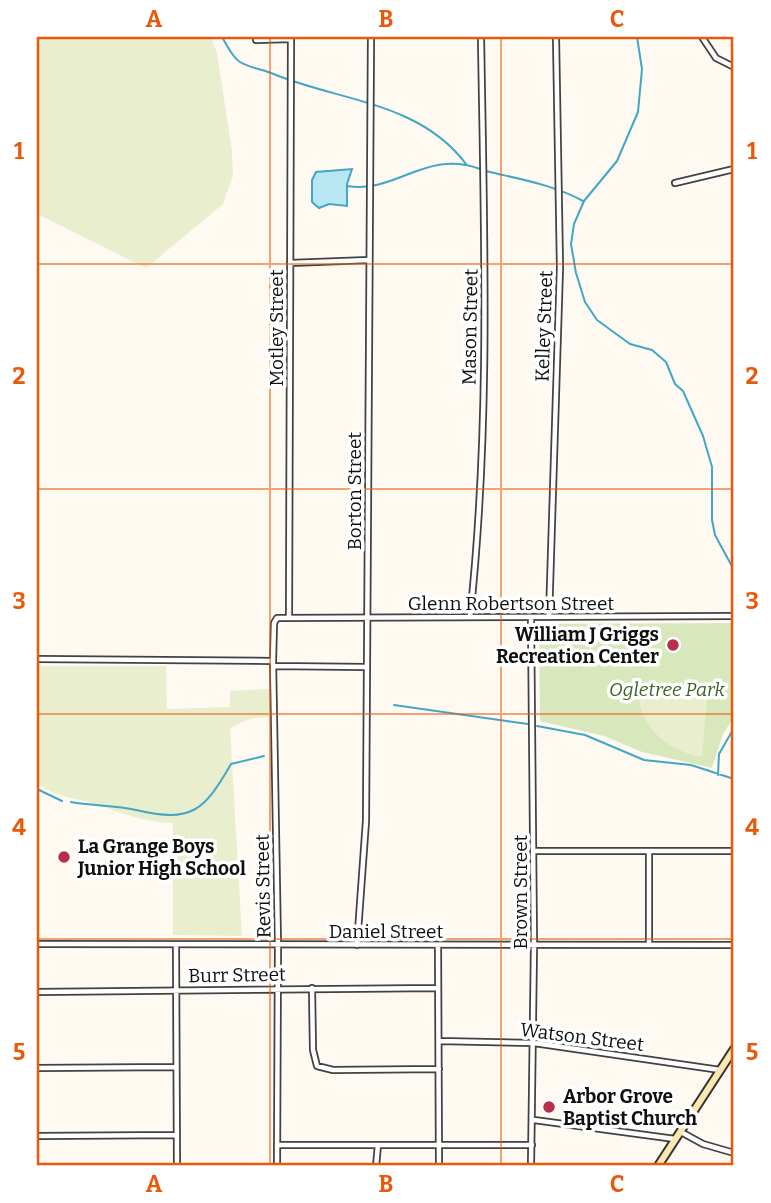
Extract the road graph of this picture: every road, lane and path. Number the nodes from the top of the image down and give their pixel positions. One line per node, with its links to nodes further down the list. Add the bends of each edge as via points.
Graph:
1 (371, 37): 10 (street, Borton Street)
2 (481, 37): 13 (street, Mason Street, via 486,314)
3 (556, 37): 14 (street, Kelley Street, via 561,267)
4 (702, 37): 7 (street, via 716,58)
5 (291, 38): 6 (street); 11 (street, Motley Street)
6 (256, 40)
7 (734, 66)
8 (734, 169): 9 (street)
9 (674, 183)
10 (369, 260): 11 (street); 16 (street, Borton Street)
11 (290, 263): 15 (street, Motley Street)
12 (734, 616): 14 (street, Glenn Robertson Street)
13 (470, 617): 16 (street, Glenn Robertson Street); 17 (street, Glenn Robertson Street)
14 (549, 617): 17 (street, Glenn Robertson Street)
15 (289, 618): 16 (street, Glenn Robertson Street); 19 (street, Revis Street, via 277,618 274,623)
16 (367, 618): 20 (street, Borton Street)
17 (531, 618): 21 (street, Brown Street)
18 (37, 659): 19 (street)
19 (273, 664): 20 (street); 26 (street, Revis Street)
20 (366, 667): 27 (street, Borton Street, via 366,821)
21 (534, 851): 22 (street); 29 (street, Brown Street)
22 (649, 851): 23 (street); 30 (street)
23 (734, 852)
24 (37, 944): 25 (street, Daniel Street)
25 (176, 945): 26 (street, Daniel Street); 35 (street)
26 (278, 945): 27 (street, Daniel Street); 34 (street, Revis Street)
27 (358, 945): 28 (street, Daniel Street)
28 (438, 945): 29 (street, Daniel Street); 33 (street)
29 (534, 945): 30 (street, Daniel Street); 38 (street, Brown Street)
30 (649, 945): 31 (street, Daniel Street)
31 (734, 945)
32 (312, 988): 33 (street, Burr Street); 34 (street, Burr Street); 42 (street, via 317,1066 333,1070)
33 (438, 988): 37 (street)
34 (278, 989): 35 (street, Burr Street); 51 (street, Revis Street)
35 (175, 990): 36 (street, Burr Street); 40 (street)
36 (37, 992)
37 (439, 1041): 38 (street, Watson Street); 42 (street)
38 (534, 1043): 43 (street, Watson Street); 44 (street, Brown Street)
39 (734, 1049): 43 (street)
40 (176, 1066): 41 (street); 46 (street)
41 (37, 1068)
42 (439, 1069): 50 (street)
43 (721, 1070): 45 (street)
44 (534, 1120): 48 (street); 52 (street, Brown Street)
45 (681, 1132): 48 (street); 53 (street)
46 (177, 1135): 47 (street); 54 (street)
47 (37, 1136)
48 (676, 1139): 59 (street)
49 (378, 1144): 50 (street); 51 (street); 56 (street)
50 (439, 1144): 52 (street); 57 (street)
51 (277, 1145): 55 (street, Revis Street)
52 (532, 1145): 58 (street, Brown Street)
53 (734, 1153)
54 (177, 1166)
55 (276, 1166)
56 (376, 1166)
57 (439, 1166)
58 (531, 1166)
59 (657, 1166)

